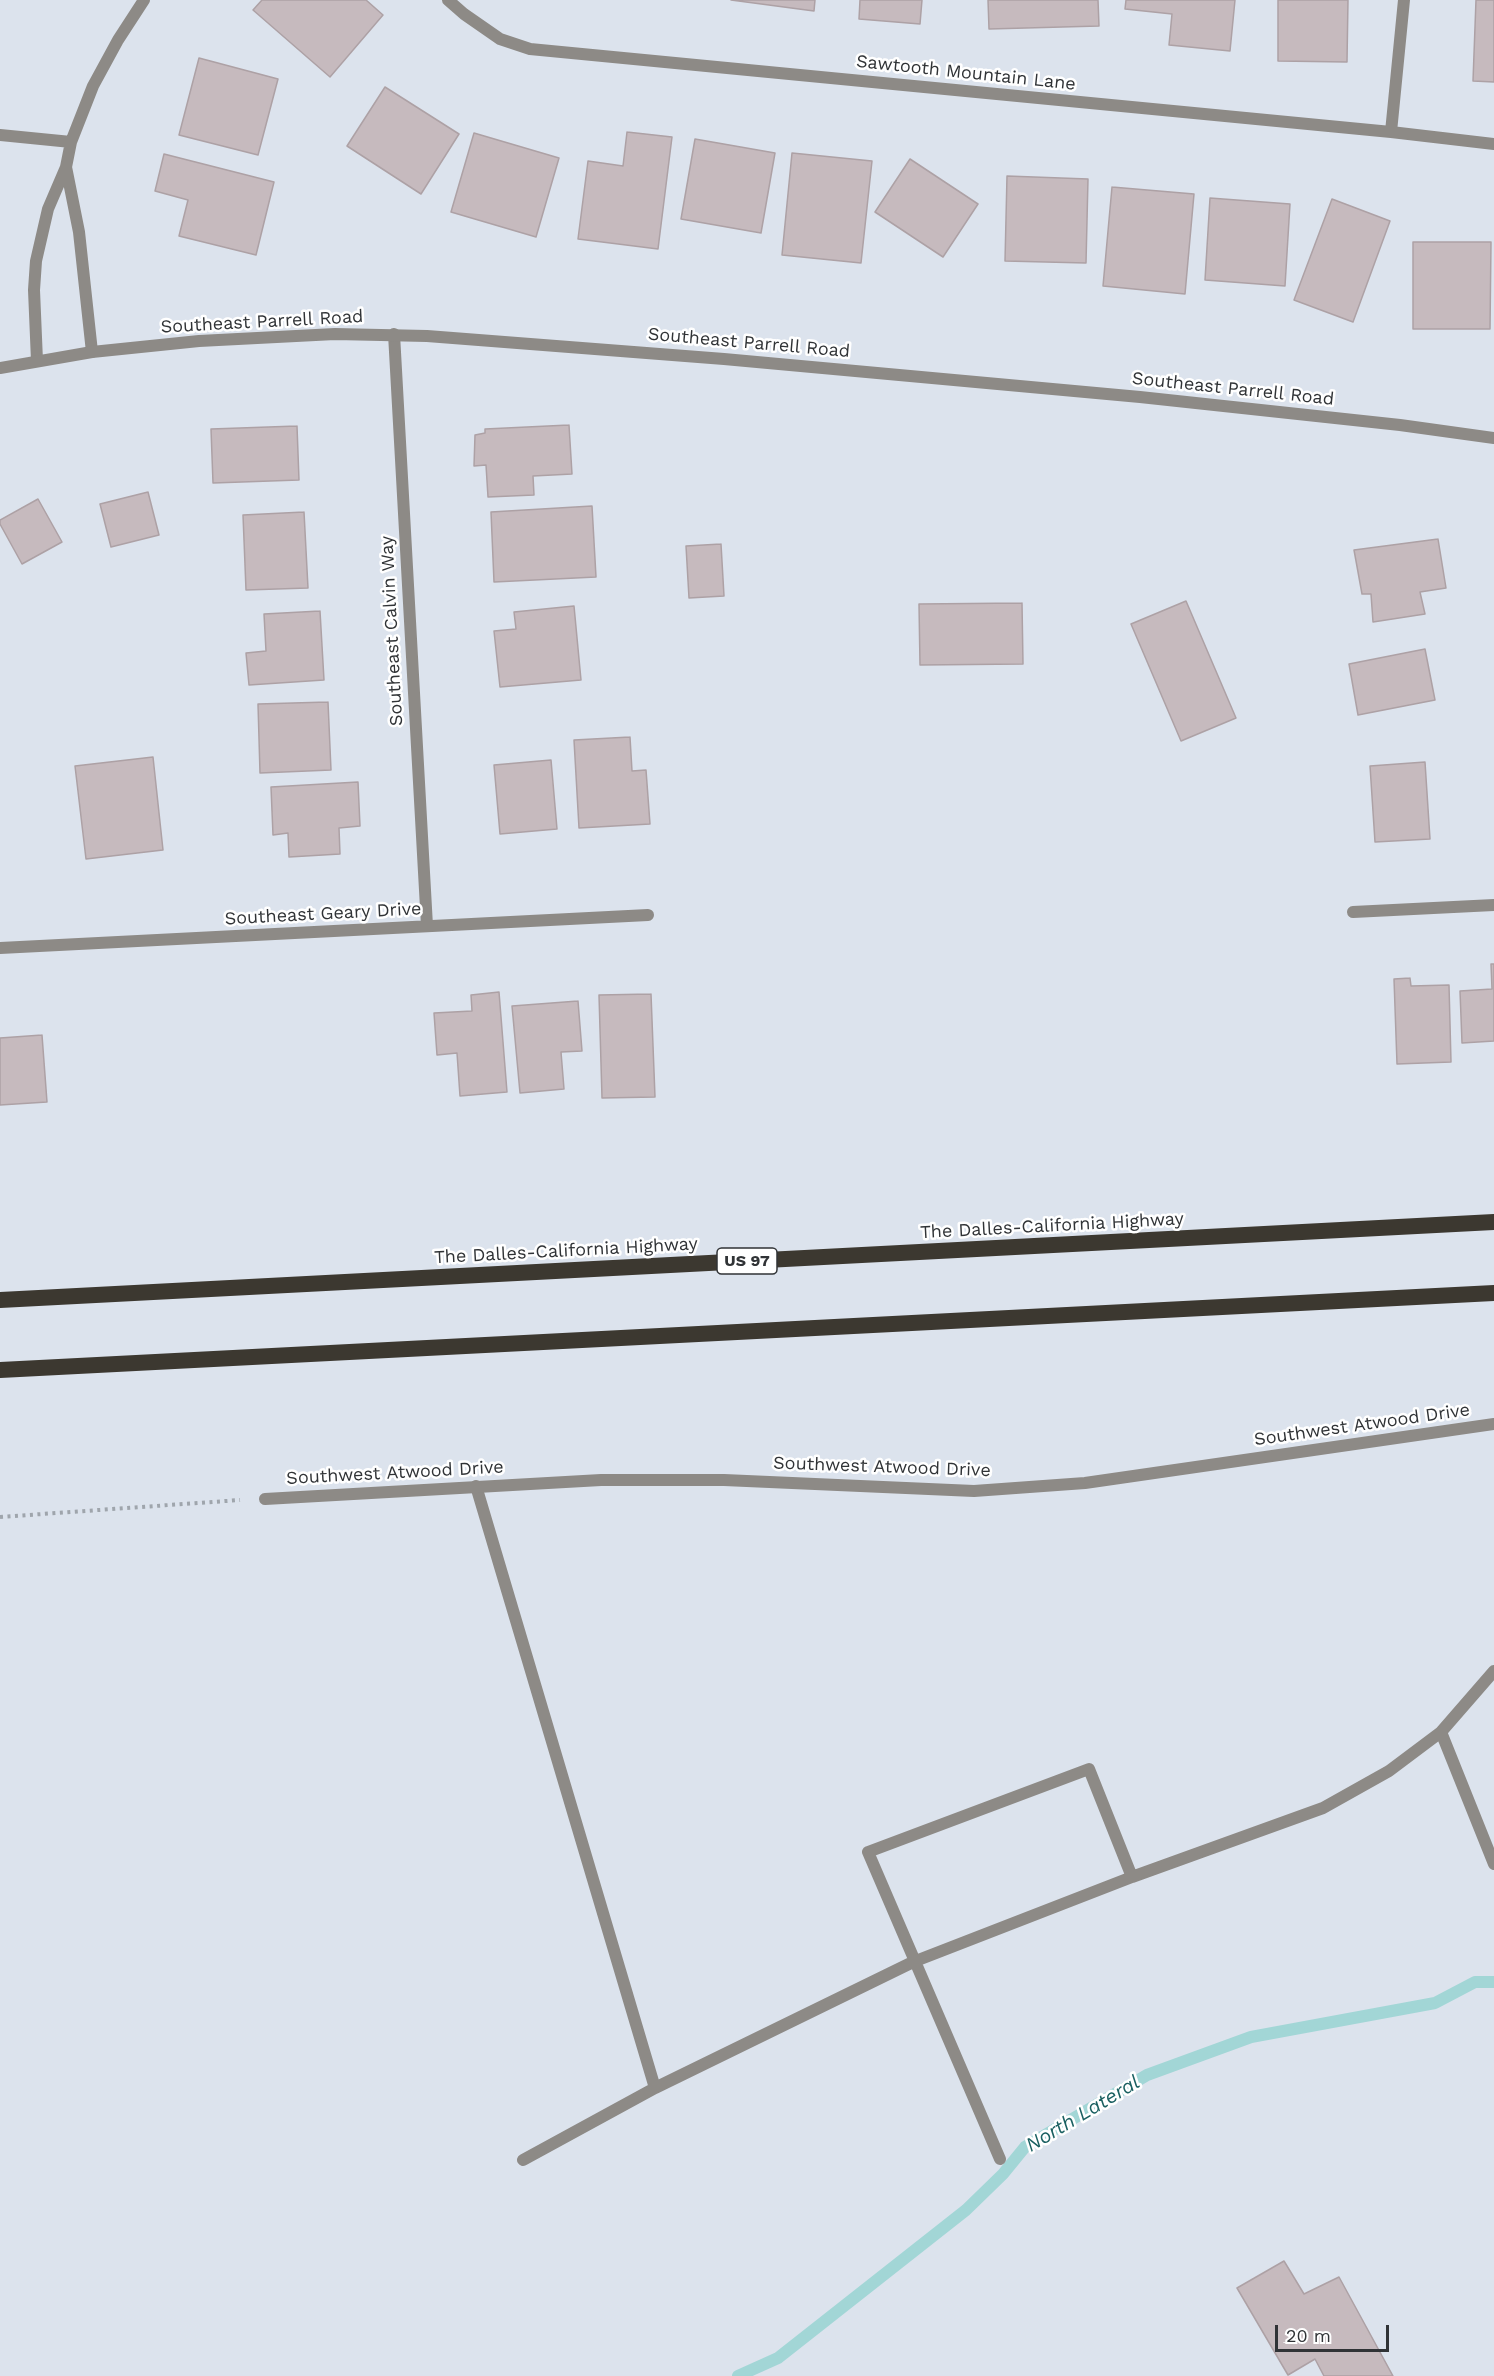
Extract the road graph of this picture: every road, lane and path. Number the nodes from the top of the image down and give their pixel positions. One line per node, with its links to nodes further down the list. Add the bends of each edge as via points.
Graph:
1 (144, 0): 6 (street, via 101,70)
2 (448, 0): 4 (street, Sawtooth Mountain Lane, via 500,39 530,49)
3 (1404, 0): 4 (street)
4 (1391, 132): 7 (street, Sawtooth Mountain Lane)
5 (0, 135): 6 (street)
6 (71, 142): 8 (street)
7 (1494, 144)
8 (66, 166): 10 (street, via 79,232); 11 (street, via 48,209 36,261)
9 (394, 334): 10 (street, Southeast Parrell Road, via 268,336); 13 (street, Southeast Parrell Road, via 560,345 1140,397); 17 (street, Southeast Calvin Way)
10 (92, 352): 11 (street, Southeast Parrell Road)
11 (37, 361): 12 (street, Southeast Parrell Road)
12 (0, 369)
13 (1494, 438)
14 (1494, 905): 15 (street)
15 (1353, 912)
16 (648, 915): 17 (street, Southeast Geary Drive)
17 (427, 926): 18 (street, Southeast Geary Drive)
18 (0, 948)
19 (1494, 1222): 21 (highway, The Dalles-California Highway / US 97)
20 (1494, 1293): 22 (highway)
21 (0, 1300)
22 (0, 1370)
23 (1494, 1424): 24 (street, Southwest Atwood Drive, via 1085,1483 974,1491 724,1480)
24 (476, 1486): 25 (street, Southwest Atwood Drive); 32 (street)
25 (265, 1499): 26 (path)
26 (0, 1516)
27 (1494, 1671): 28 (street)
28 (1441, 1732): 29 (street); 30 (street, via 1389,1771 1323,1808)
29 (1494, 1864)
30 (1132, 1877): 31 (street); 31 (street, via 1089,1769 868,1852)
31 (913, 1962): 32 (street); 33 (street)
32 (655, 2088): 34 (street)
33 (1000, 2159)
34 (523, 2160)

